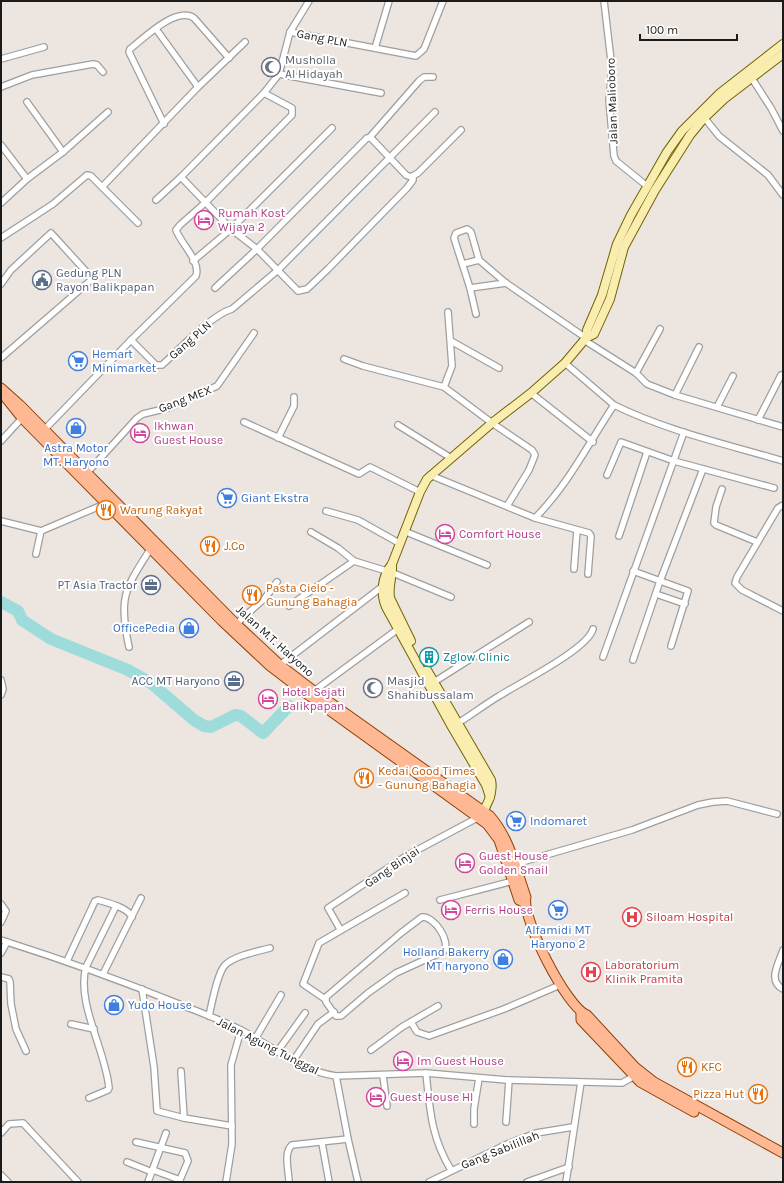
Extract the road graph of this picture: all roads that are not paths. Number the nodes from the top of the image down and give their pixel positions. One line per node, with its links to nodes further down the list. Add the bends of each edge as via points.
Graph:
1 (309, 1): 6 (street)
2 (389, 1): 10 (street)
3 (443, 1): 10 (street, Gang PLN, via 419,55)
4 (604, 1): 37 (street, Jalan Malioboro, via 612,69 609,100 614,156 616,161)
5 (156, 29): 12 (street, via 166,21 187,14 194,18); 19 (street); 26 (street, via 129,52)
6 (290, 32): 10 (street, Gang PLN); 15 (street, Gang PLN)
7 (245, 42): 12 (street)
8 (783, 44): 25 (street, via 748,71)
9 (44, 47): 13 (street)
10 (375, 48)
11 (783, 54): 17 (street)
12 (229, 58): 19 (street)
13 (1, 59)
14 (103, 72): 18 (street, via 93,64 32,75)
15 (279, 74): 20 (street, Gang PLN); 21 (street)
16 (433, 77): 30 (street, via 424,77)
17 (751, 77): 25 (street); 29 (street)
18 (1, 87)
19 (198, 88): 26 (street)
20 (264, 93): 35 (street, Gang PLN); 41 (street, via 292,108 292,115)
21 (381, 93)
22 (27, 102): 32 (street)
23 (108, 112): 32 (street)
24 (435, 112): 33 (street, Gang PLN)
25 (702, 115): 37 (street, via 682,131); 39 (street, via 719,136 768,175); 59 (street, via 676,155 624,247 610,299 600,323 594,334)
26 (164, 124): 38 (street)
27 (332, 128): 44 (street)
28 (461, 130): 34 (street)
29 (783, 131)
30 (370, 137): 33 (street); 46 (street)
31 (1, 145): 36 (street)
32 (63, 152): 36 (street)
33 (390, 159): 34 (street, via 406,175); 50 (street, Gang PLN)
34 (412, 176): 50 (street, via 413,180 407,188 307,289 298,291)
35 (181, 177): 40 (street, Gang PLN); 41 (street)
36 (27, 179): 42 (street)
37 (648, 186): 59 (street, via 617,244 602,295)
38 (102, 187): 43 (street); 45 (street, via 90,175 84,176 53,204)
39 (783, 195)
40 (156, 200)
41 (206, 202): 44 (street); 48 (street, via 176,230)
42 (1, 203)
43 (138, 224)
44 (231, 229): 46 (street); 48 (street)
45 (1, 238)
46 (257, 249): 50 (street); 53 (street)
47 (479, 260): 49 (street); 49 (street, via 471,232 466,229 456,233 454,238); 52 (street)
48 (193, 261): 60 (street, via 196,276)
49 (463, 264): 54 (street)
50 (278, 270): 60 (street, Gang PLN, via 232,309 205,326 162,365 156,365)
51 (1, 284): 63 (street, via 10,270 51,233 91,277 90,281)
52 (506, 284): 54 (street); 59 (street)
53 (215, 288)
54 (470, 288): 56 (street)
55 (448, 312): 61 (street)
56 (476, 314)
57 (660, 329): 67 (street)
58 (254, 332): 94 (street, Gang MEX, via 217,386 168,408 137,418)
59 (585, 339): 65 (street); 67 (street)
60 (131, 340): 84 (street)
61 (451, 341): 66 (street); 70 (street, via 452,366)
62 (699, 347): 74 (street)
63 (1, 357)
64 (344, 358): 70 (street, via 363,366)
65 (565, 363): 73 (street); 76 (street)
66 (499, 368)
67 (636, 373): 74 (street, via 648,384)
68 (781, 375): 79 (street)
69 (733, 376): 77 (street)
70 (444, 387): 81 (street)
71 (1, 388): 84 (main road, Jalan M.T. Haryono)
72 (1, 392): 78 (main road, Jalan M.T. Haryono)
73 (531, 393): 81 (street); 88 (street)
74 (676, 395): 77 (street)
75 (294, 397): 86 (street, via 294,406)
76 (614, 405): 85 (street, via 633,415); 88 (street)
77 (717, 408): 79 (street)
78 (22, 418): 87 (street); 100 (main road, Jalan M.T. Haryono)
79 (758, 420): 83 (street)
80 (244, 422): 86 (street)
81 (492, 423): 90 (street); 102 (street, via 534,452 529,470)
82 (398, 425): 90 (street)
83 (783, 427)
84 (44, 430): 94 (main road, Jalan M.T. Haryono)
85 (684, 432): 91 (street); 92 (street)
86 (278, 438): 99 (street, via 359,474 372,468)
87 (1, 441)
88 (593, 442): 104 (street, via 553,500)
89 (647, 452): 91 (street); 96 (street, via 620,443); 110 (street)
90 (451, 458): 95 (street)
91 (674, 461): 93 (street); 119 (street)
92 (783, 461)
93 (703, 469): 97 (street); 121 (street)
94 (87, 473): 130 (main road, Jalan M.T. Haryono)
95 (430, 475): 99 (street); 102 (street)
96 (607, 475)
97 (774, 488)
98 (722, 489): 111 (street, via 714,523)
99 (420, 492): 108 (street)
100 (107, 504): 107 (street); 113 (main road, Jalan M.T. Haryono)
101 (783, 505): 111 (street, via 778,508)
102 (507, 506): 104 (street)
103 (326, 511): 112 (street, via 358,520)
104 (535, 518): 106 (street)
105 (1, 521): 107 (street)
106 (577, 530): 118 (street); 120 (street, via 591,536)
107 (41, 531): 114 (street)
108 (404, 531): 112 (street); 116 (street)
109 (311, 532): 115 (street)
110 (619, 536)
111 (757, 542): 128 (street, via 735,583 742,590)
112 (399, 543): 117 (street)
113 (151, 548): 134 (street, via 125,593 123,607); 140 (main road, Jalan M.T. Haryono, via 270,666)
114 (36, 554)
115 (356, 562): 117 (street); 127 (street)
116 (487, 565)
117 (390, 569): 123 (street); 125 (street); 131 (street, via 389,591)
118 (574, 569)
119 (633, 571): 121 (street); 135 (street)
120 (588, 574)
121 (660, 581): 124 (street); 126 (street, via 687,590)
122 (277, 582): 130 (street, via 265,598)
123 (383, 586): 131 (street, via 382,598); 137 (street)
124 (656, 594): 126 (street); 136 (street)
125 (451, 597)
126 (684, 604): 133 (street)
127 (290, 606)
128 (783, 611)
129 (529, 622): 139 (street)
130 (236, 624): 137 (main road, Jalan M.T. Haryono)
131 (401, 628): 139 (street); 140 (street); 142 (street)
132 (593, 629): 142 (street, via 588,639 543,671)
133 (671, 646)
134 (129, 647)
135 (603, 657)
136 (633, 660)
137 (280, 665): 140 (main road, Jalan M.T. Haryono)
138 (1, 680): 141 (street)
139 (434, 682): 142 (street)
140 (309, 690): 143 (main road, Jalan M.T. Haryono)
141 (1, 695)
142 (454, 725): 143 (street, via 490,797)
143 (482, 814): 145 (main road, Jalan M.T. Haryono, via 498,824); 146 (main road, Jalan M.T. Haryono, via 499,840); 155 (street, Gang Binjai, via 406,856 328,908)
144 (777, 814): 145 (street, via 727,801 713,802 698,805 632,830)
145 (515, 864): 150 (main road, Jalan M.T. Haryono, via 526,898)
146 (513, 881): 149 (street); 150 (main road, Jalan M.T. Haryono, via 519,900)
147 (405, 893): 155 (street)
148 (141, 898): 153 (street)
149 (440, 900)
150 (525, 903): 164 (main road, Jalan M.T. Haryono, via 534,933)
151 (1, 904): 154 (street, via 6,911)
152 (116, 906): 153 (street, via 130,913); 160 (street, via 96,901); 161 (street)
153 (132, 917): 162 (street)
154 (1, 922)
155 (340, 930): 168 (street, via 319,943 304,980 305,986)
156 (4, 941): 159 (street); 160 (street, Jalan Agung Tunggal)
157 (270, 948): 172 (street, via 243,955 224,966)
158 (783, 950): 165 (street, via 774,977 776,983)
159 (1, 953)
160 (68, 961): 161 (street, Jalan Agung Tunggal)
161 (86, 967): 162 (street, Jalan Agung Tunggal); 175 (street, via 84,986)
162 (103, 974): 166 (street, Jalan Agung Tunggal)
163 (1, 977): 179 (street, via 9,979 16,1029)
164 (560, 985): 173 (street, via 504,1009 429,1036 417,1032); 184 (main road, Jalan M.T. Haryono, via 581,1013 587,1015)
165 (783, 988)
166 (142, 989): 172 (street, Jalan Agung Tunggal); 192 (street, via 154,1067 157,1110)
167 (281, 995): 177 (street)
168 (325, 1000): 170 (street); 170 (street, via 422,917 433,920 445,940 444,951 396,973 341,1016 338,1017)
169 (438, 1006): 173 (street)
170 (334, 1012): 181 (street, via 318,1024)
171 (305, 1013): 180 (street)
172 (209, 1016): 176 (street, Jalan Agung Tunggal)
173 (411, 1022): 178 (street)
174 (71, 1024): 175 (street)
175 (94, 1029): 190 (street, via 109,1088)
176 (240, 1030): 177 (street, Jalan Agung Tunggal); 195 (street, via 231,1065)
177 (255, 1039): 180 (street, Jalan Agung Tunggal)
178 (370, 1050)
179 (26, 1051)
180 (278, 1052): 181 (street, Jalan Agung Tunggal)
181 (294, 1061): 185 (street, Jalan Agung Tunggal, via 322,1074)
182 (181, 1071): 192 (street)
183 (426, 1073): 186 (street, Jalan Agung Tunggal); 187 (street, Jalan Agung Tunggal); 206 (street, via 433,1129)
184 (638, 1074): 189 (street, Jalan Agung Tunggal, via 622,1083); 203 (main road, Jalan M.T. Haryono, via 650,1089)
185 (336, 1076): 186 (street, Jalan Agung Tunggal); 199 (street)
186 (383, 1076): 191 (street)
187 (479, 1078): 188 (street, Jalan Agung Tunggal); 194 (street)
188 (509, 1080): 189 (street, Jalan Agung Tunggal); 193 (street)
189 (580, 1082): 196 (street)
190 (89, 1098)
191 (387, 1106)
192 (184, 1118): 195 (street)
193 (506, 1122)
194 (474, 1124)
195 (232, 1126): 213 (street, via 232,1152)
196 (573, 1127): 205 (street); 206 (street, Gang Sabilillah, via 536,1133)
197 (1, 1133): 211 (street, via 9,1124 23,1123)
198 (166, 1133): 202 (street)
199 (348, 1139): 201 (street); 216 (street)
200 (136, 1142): 202 (street)
201 (322, 1143): 214 (street, via 296,1144 289,1147); 215 (street)
202 (161, 1147): 207 (street); 209 (street, via 187,1156 188,1161)
203 (783, 1153)
204 (127, 1162): 207 (street)
205 (569, 1167): 218 (street); 219 (street)
206 (451, 1170): 217 (street, Gang Sabilillah)
207 (153, 1171): 209 (street); 212 (street)
208 (1, 1175): 210 (street)
209 (180, 1181)
210 (8, 1182)
211 (77, 1182)
212 (148, 1182)
213 (226, 1182)
214 (289, 1182)
215 (329, 1182)
216 (358, 1182)
217 (429, 1182)
218 (527, 1182)
219 (566, 1182)

